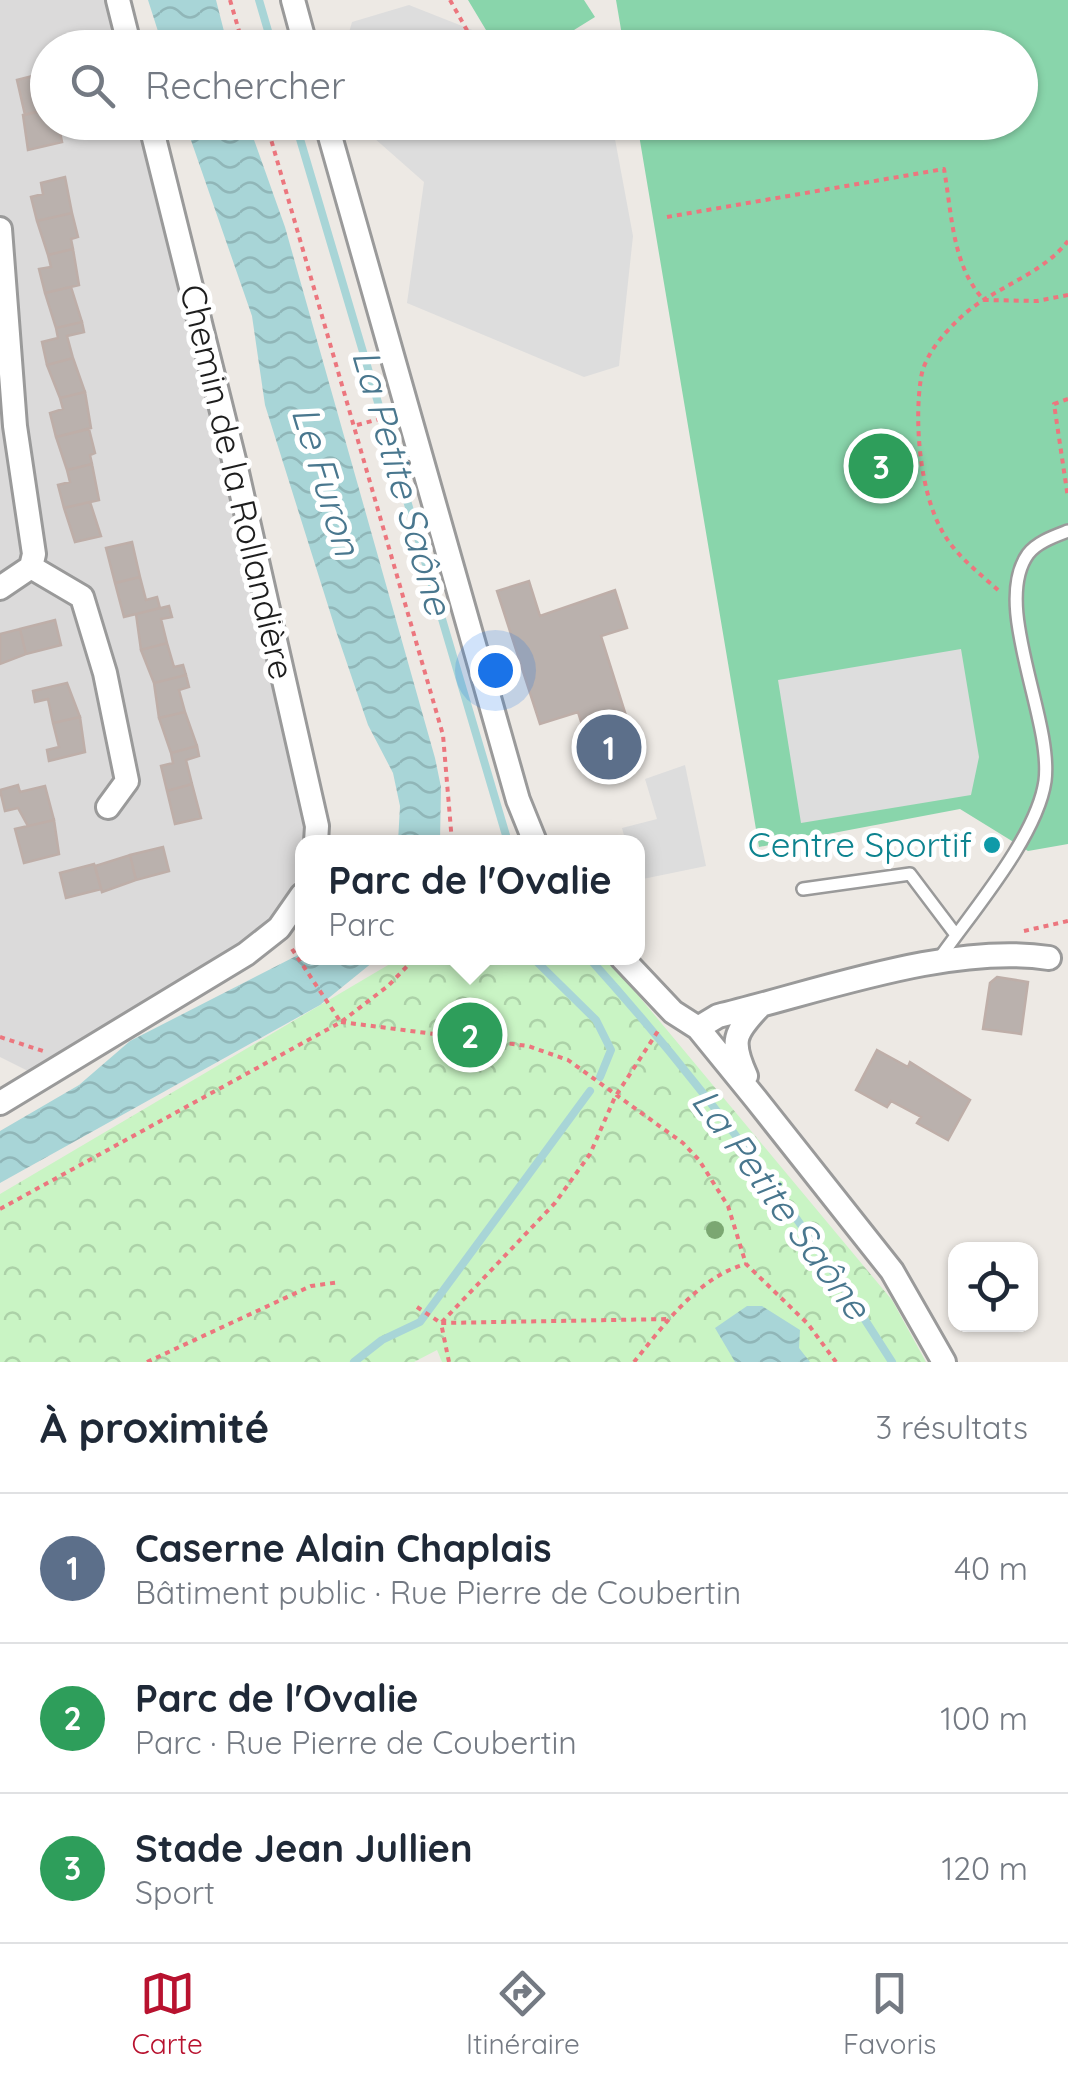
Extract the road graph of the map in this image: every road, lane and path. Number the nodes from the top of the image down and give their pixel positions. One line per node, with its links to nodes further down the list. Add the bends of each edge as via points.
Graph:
1 (118, 0): 5 (street)
2 (230, 0): 6 (path)
3 (293, 0): 7 (street)
4 (450, 0): 8 (path)
5 (126, 30)
6 (239, 30)
7 (301, 30)
8 (468, 30)
9 (154, 140): 26 (street, Chemin de la Rollandière)
10 (271, 140): 19 (path)
11 (331, 140): 28 (street)
12 (668, 217): 16 (path, via 944,169 960,258 969,284)
13 (0, 229): 22 (street)
14 (1068, 241): 16 (path, via 1036,271)
15 (1068, 295): 16 (path)
16 (984, 300): 24 (path, via 938,342 921,375 919,418 940,528 966,562)
17 (1068, 399): 20 (path, via 1054,404)
18 (398, 414): 19 (path)
19 (355, 426): 27 (path, via 443,735)
20 (1068, 498)
21 (1068, 531): 24 (lane, via 1029,552 1018,577)
22 (32, 567): 23 (street); 25 (street, via 82,597 127,781)
23 (0, 588)
24 (1017, 606): 31 (lane, via 1044,782 1029,822)
25 (108, 807)
26 (316, 835)
27 (451, 835)
28 (532, 835)
29 (803, 889): 31 (lane, via 910,874)
30 (295, 905): 44 (street, via 257,947)
31 (956, 935): 35 (lane)
32 (287, 941): 33 (path)
33 (295, 953)
34 (1059, 960): 35 (street, via 989,954)
35 (936, 963): 39 (street)
36 (303, 965): 41 (path)
37 (409, 965): 41 (path)
38 (629, 965): 42 (street)
39 (760, 1006): 42 (street); 46 (street, via 739,1028 734,1051)
40 (666, 1019): 45 (path)
41 (340, 1022): 45 (path, via 550,1051); 48 (path)
42 (698, 1028): 46 (street)
43 (0, 1037): 44 (path)
44 (74, 1060): 47 (street)
45 (615, 1097): 49 (path, via 699,1160 728,1206); 53 (path, via 590,1154 555,1203)
46 (755, 1098): 58 (street, via 892,1271)
47 (0, 1103)
48 (0, 1209)
49 (746, 1264): 52 (path, via 698,1291); 57 (path, via 808,1324)
50 (340, 1282): 54 (path, via 311,1286)
51 (417, 1307): 53 (path)
52 (669, 1318): 53 (path); 56 (path)
53 (441, 1322): 55 (path)
54 (147, 1362)
55 (449, 1362)
56 (634, 1362)
57 (836, 1362)
58 (944, 1362)

